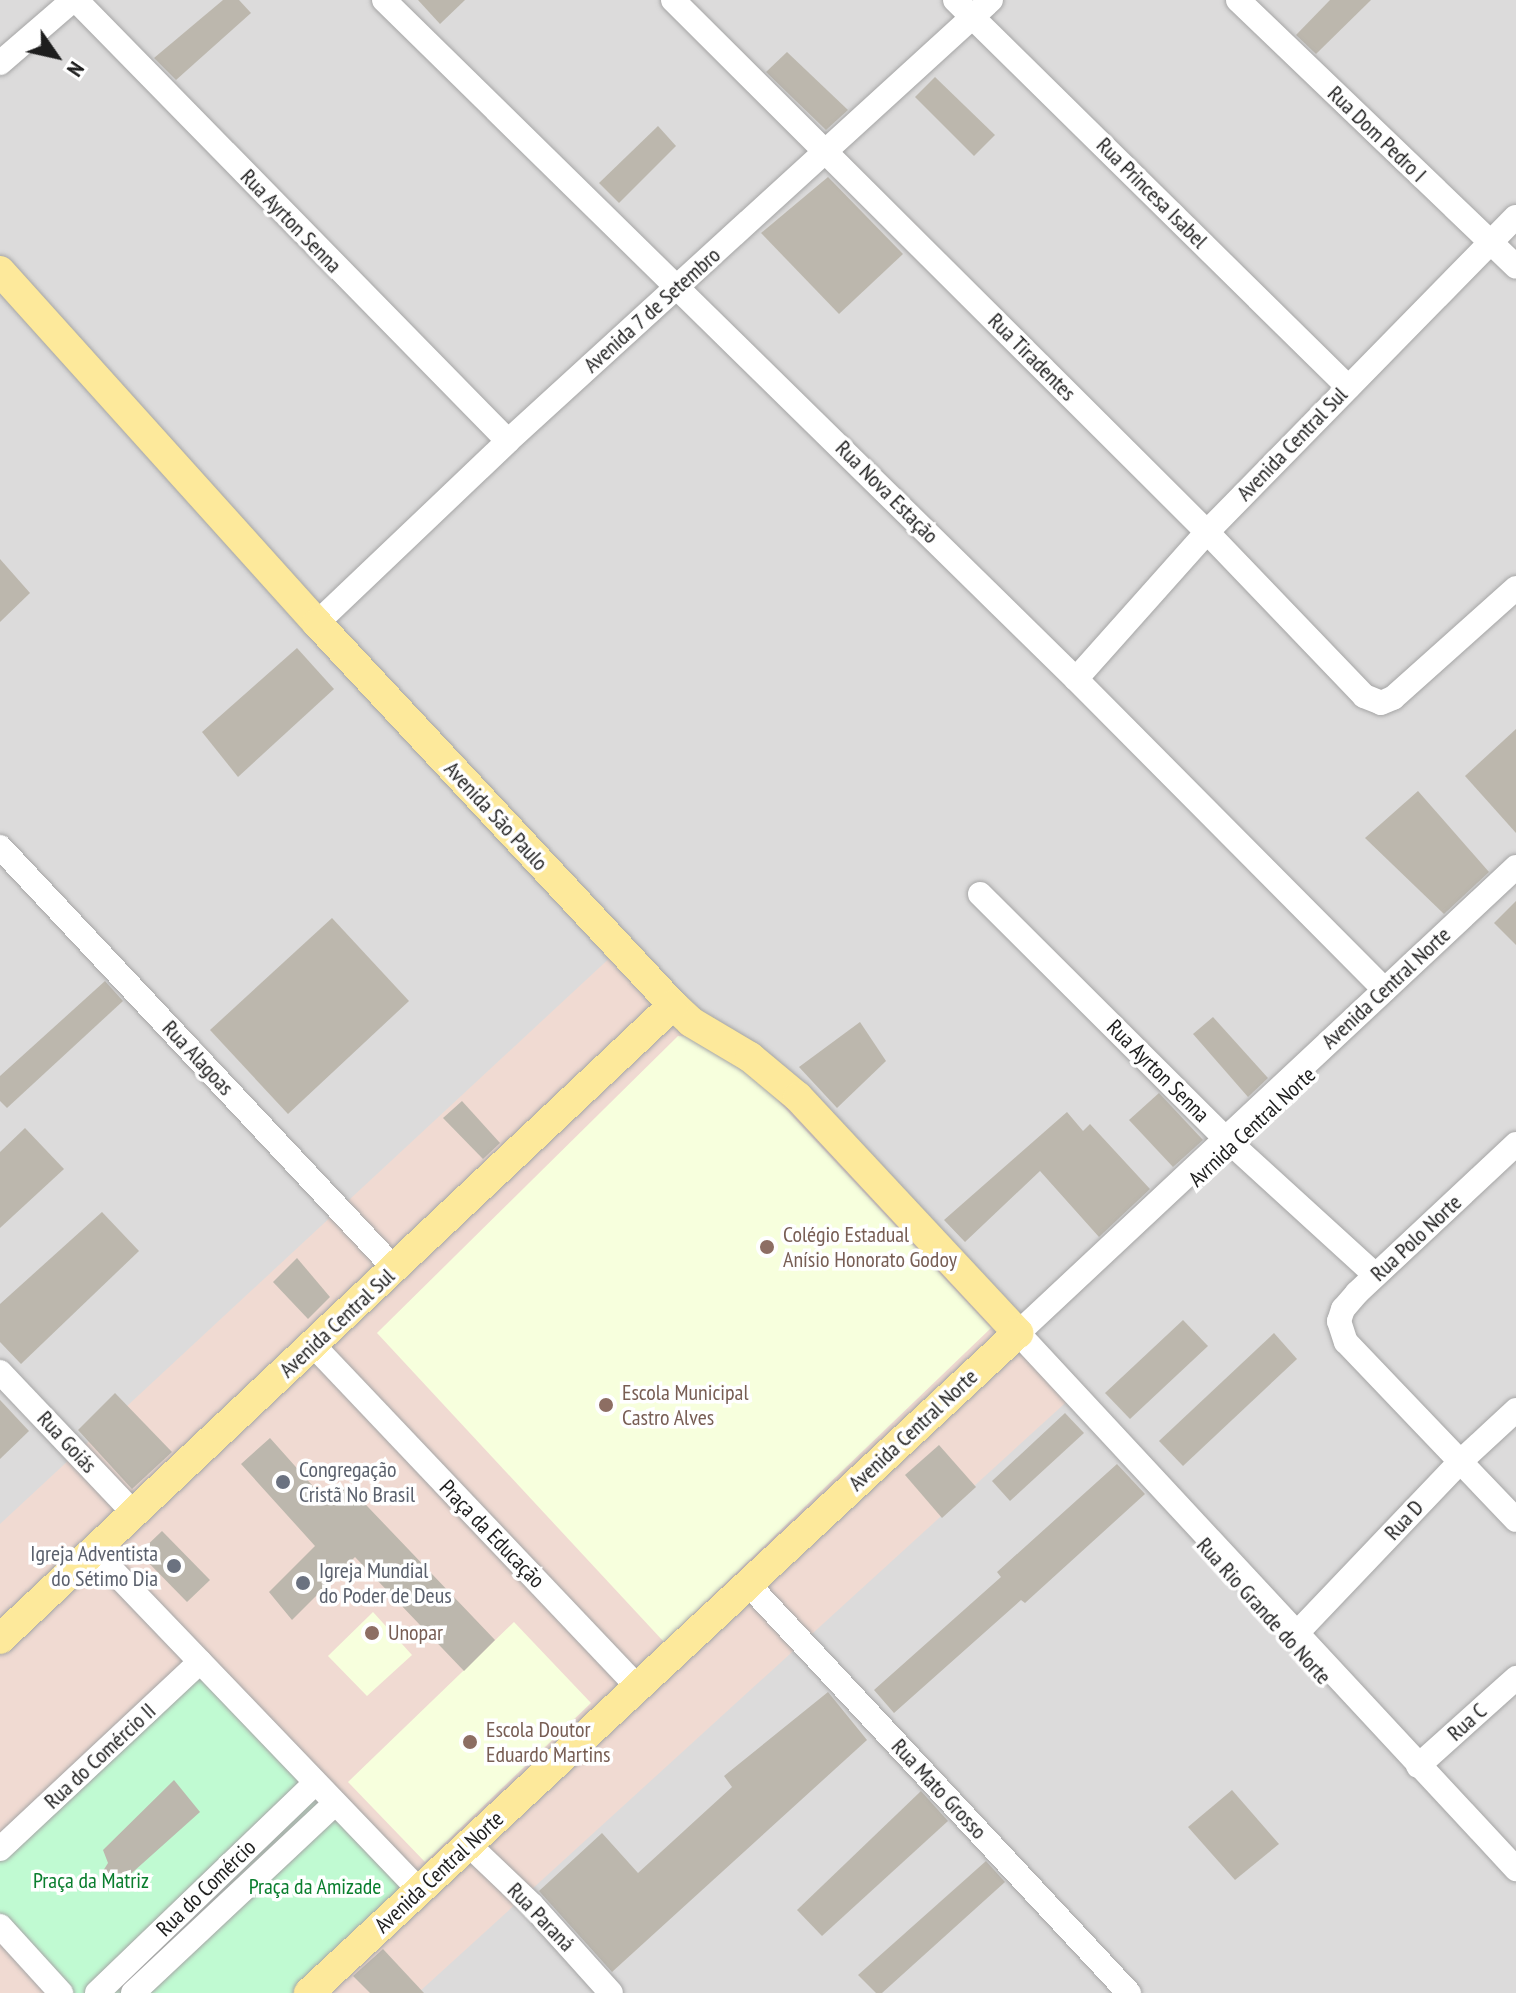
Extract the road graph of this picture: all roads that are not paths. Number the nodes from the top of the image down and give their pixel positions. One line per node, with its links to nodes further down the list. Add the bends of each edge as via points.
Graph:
1 (75, 0): 7 (street); 15 (street, Rua Ayrton Senna)
2 (384, 0): 13 (street, Rua Nova Estação)
3 (673, 0): 8 (street, Rua Tiradentes)
4 (991, 0): 6 (street, Avenida 7 de Setembro)
5 (1238, 0): 10 (street, Rua Dom Pedro I)
6 (964, 8): 8 (street, Avenida 7 de Setembro); 14 (street, Rua Princesa Isabel)
7 (0, 63)
8 (824, 151): 13 (street, Avenida 7 de Setembro); 16 (street, Rua Tiradentes)
9 (1516, 217): 10 (street, Avenida Central Sul)
10 (1490, 242): 11 (street, Rua Dom Pedro I); 14 (street, Avenida Central Sul)
11 (1516, 267)
12 (0, 271): 18 (main road, Avenida São Paulo)
13 (678, 286): 15 (street, Avenida 7 de Setembro); 19 (street, Rua Nova Estação)
14 (1348, 387): 16 (street, Avenida Central Sul)
15 (508, 441): 18 (street, Avenida 7 de Setembro)
16 (1207, 532): 17 (street, Rua Tiradentes, via 1364,696 1381,703); 19 (street, Avenida Central Sul)
17 (1516, 588)
18 (317, 623): 25 (main road, Avenida São Paulo)
19 (1076, 679): 24 (street, Rua Nova Estação)
20 (0, 847): 28 (street, Rua Alagoas)
21 (1516, 867): 24 (street, Avenida Central Norte)
22 (1516, 881): 26 (street, Avrnida Central Norte)
23 (980, 894): 26 (street, Rua Ayrton Senna)
24 (1385, 990): 26 (street, Avenida Central Norte)
25 (673, 1005): 28 (main road, Avenida Central Sul); 30 (main road, Avenida São Paulo, via 798,1097)
26 (1228, 1141): 29 (street, Rua Ayrton Senna); 30 (street, Avenida Central Norte)
27 (1516, 1144): 29 (street, Rua Polo Norte)
28 (395, 1269): 31 (main road, Avenida Central Sul)
29 (1375, 1275): 34 (street, Rua Polo Norte, via 1343,1309 1339,1328 1346,1342)
30 (1018, 1336): 38 (main road, Avenida Central Norte); 39 (street, Rua Rio Grande do Norte); 50 (street, Rua Rio Grande do Norte)
31 (313, 1345): 35 (main road, Avenida Central Sul); 43 (street, Praça da Educação)
32 (0, 1372): 35 (street, Rua Goiás)
33 (1516, 1410): 34 (street, Rua D)
34 (1461, 1461): 36 (street); 39 (street, Rua D)
35 (134, 1513): 37 (main road, Avenida Central Sul)
36 (1516, 1520)
37 (94, 1551): 40 (main road, Avenida Central Sul); 41 (street)
38 (748, 1584): 43 (main road, Avenida Central Norte); 58 (street, Rua Mato Grosso)
39 (1296, 1634): 44 (street, Rua Rio Grande do Norte)
40 (0, 1639)
41 (200, 1662): 45 (street); 48 (street, Rua do Comércio II)
42 (1516, 1678): 44 (street, Rua C)
43 (637, 1687): 47 (main road, Avenida Central Norte)
44 (1418, 1766): 49 (street, Rua Rio Grande do Norte)
45 (315, 1783): 46 (street); 53 (street, Rua do Comércio)
46 (335, 1803): 51 (street); 55 (street, Rua do Comércio)
47 (468, 1844): 51 (main road, Avenida Central Norte); 57 (street, Rua Paraná)
48 (0, 1849)
49 (1516, 1869)
50 (1516, 1884)
51 (419, 1890): 56 (main road, Avenida Central Norte)
52 (0, 1926): 54 (street)
53 (102, 1991)
54 (61, 1993)
55 (133, 1993)
56 (309, 1993)
57 (611, 1993)
58 (1129, 1993)

